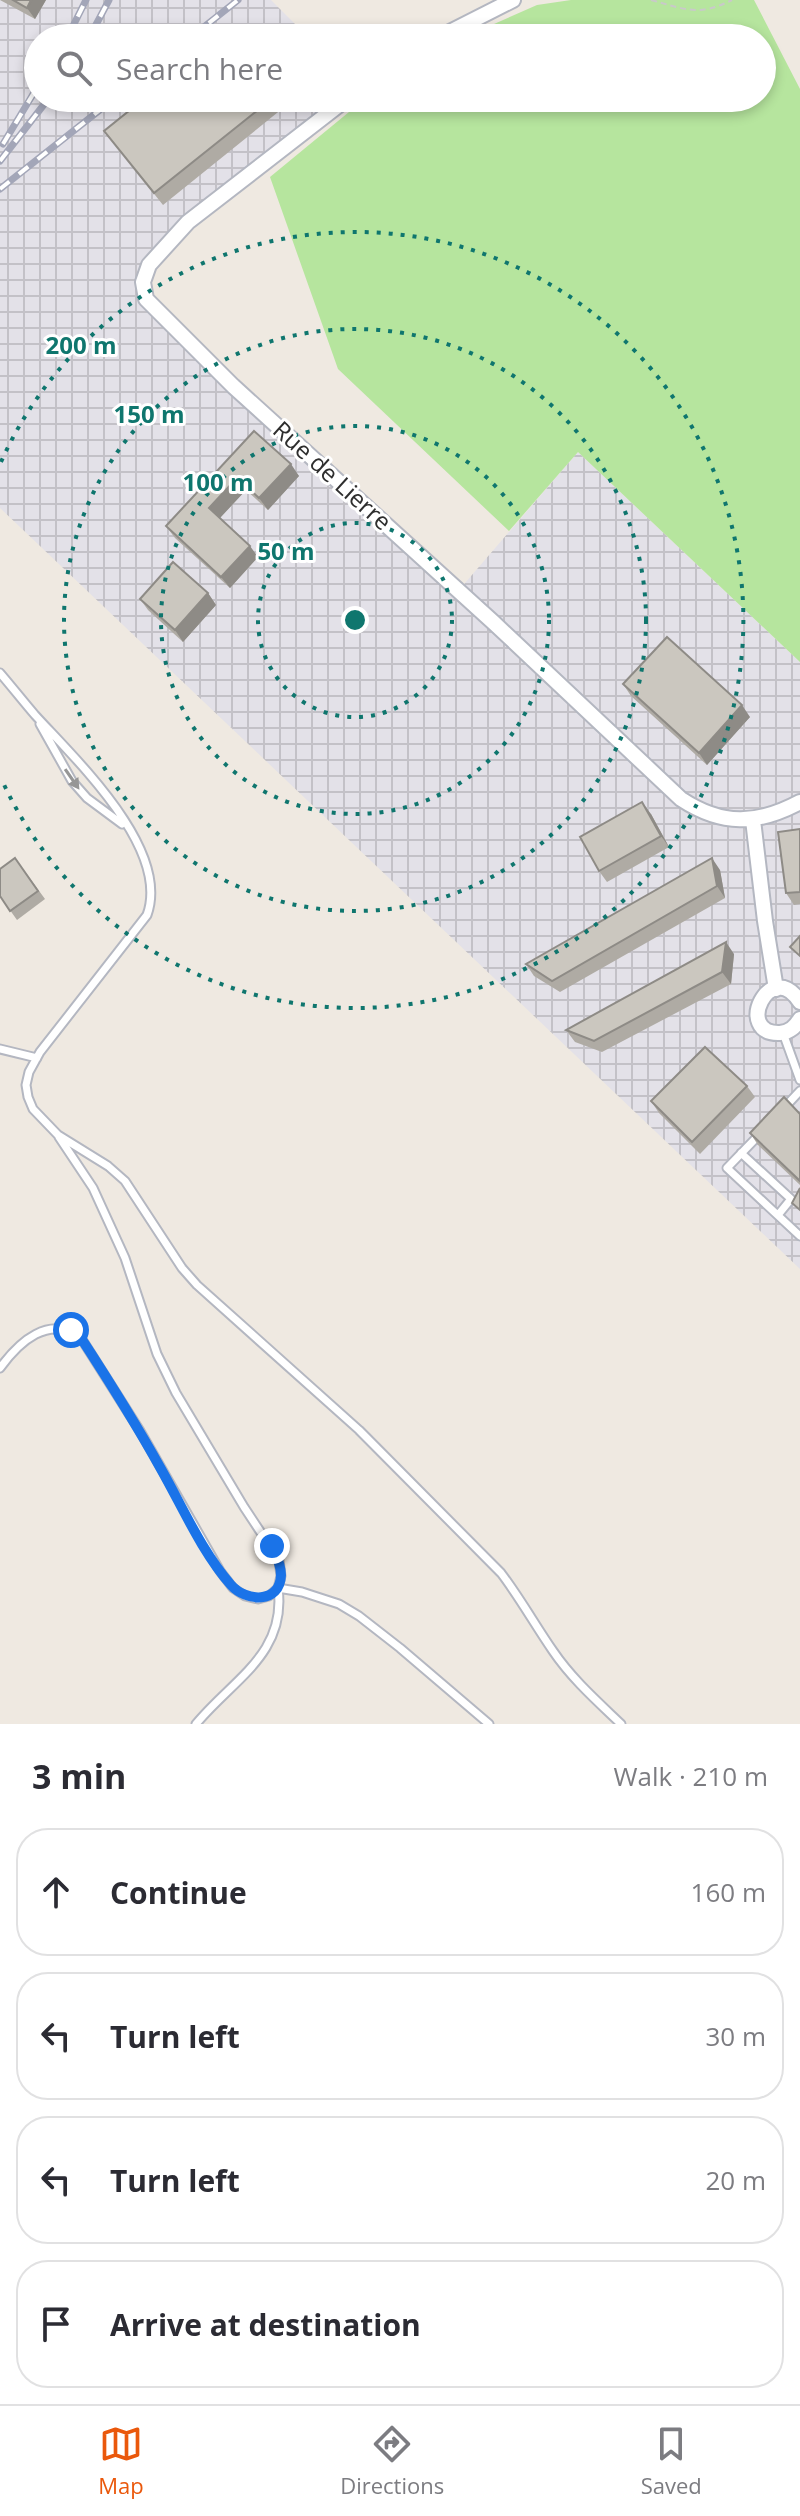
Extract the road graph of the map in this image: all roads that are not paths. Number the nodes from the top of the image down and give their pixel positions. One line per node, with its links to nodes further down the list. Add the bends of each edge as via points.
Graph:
1 (513, 0): 2 (street)
2 (466, 24)
3 (330, 112): 7 (street, Rue de Lierre, via 188,222 149,265 143,282 146,299 233,386 681,799 701,812)
4 (0, 673): 5 (lane)
5 (35, 715): 8 (lane, via 108,796); 8 (lane, one-way to 8, via 72,781)
6 (800, 802): 7 (street)
7 (753, 820): 9 (street)
8 (127, 828): 14 (lane, via 151,880 147,915)
9 (776, 989): 10 (street, via 790,991); 12 (street, via 763,995 758,1017 766,1029)
10 (800, 1002)
11 (800, 1019): 12 (street)
12 (783, 1033): 15 (lane)
13 (0, 1049): 14 (lane)
14 (37, 1058): 19 (lane, via 26,1085 28,1097)
15 (800, 1080)
16 (800, 1091): 17 (lane)
17 (782, 1110)
18 (761, 1132): 20 (lane)
19 (58, 1135): 24 (lane, via 93,1188 176,1393 279,1560); 27 (lane, via 125,1181 197,1285 359,1430 501,1573 575,1680)
20 (741, 1153): 21 (lane, via 791,1199); 21 (lane, via 727,1168)
21 (778, 1215): 22 (lane)
22 (800, 1236)
23 (0, 1368): 24 (lane, via 24,1341 44,1330 71,1330 140,1431 233,1588 258,1599)
24 (278, 1588): 25 (lane, via 271,1641); 26 (lane, via 339,1604 359,1616)
25 (196, 1724)
26 (489, 1724)
27 (621, 1724)

